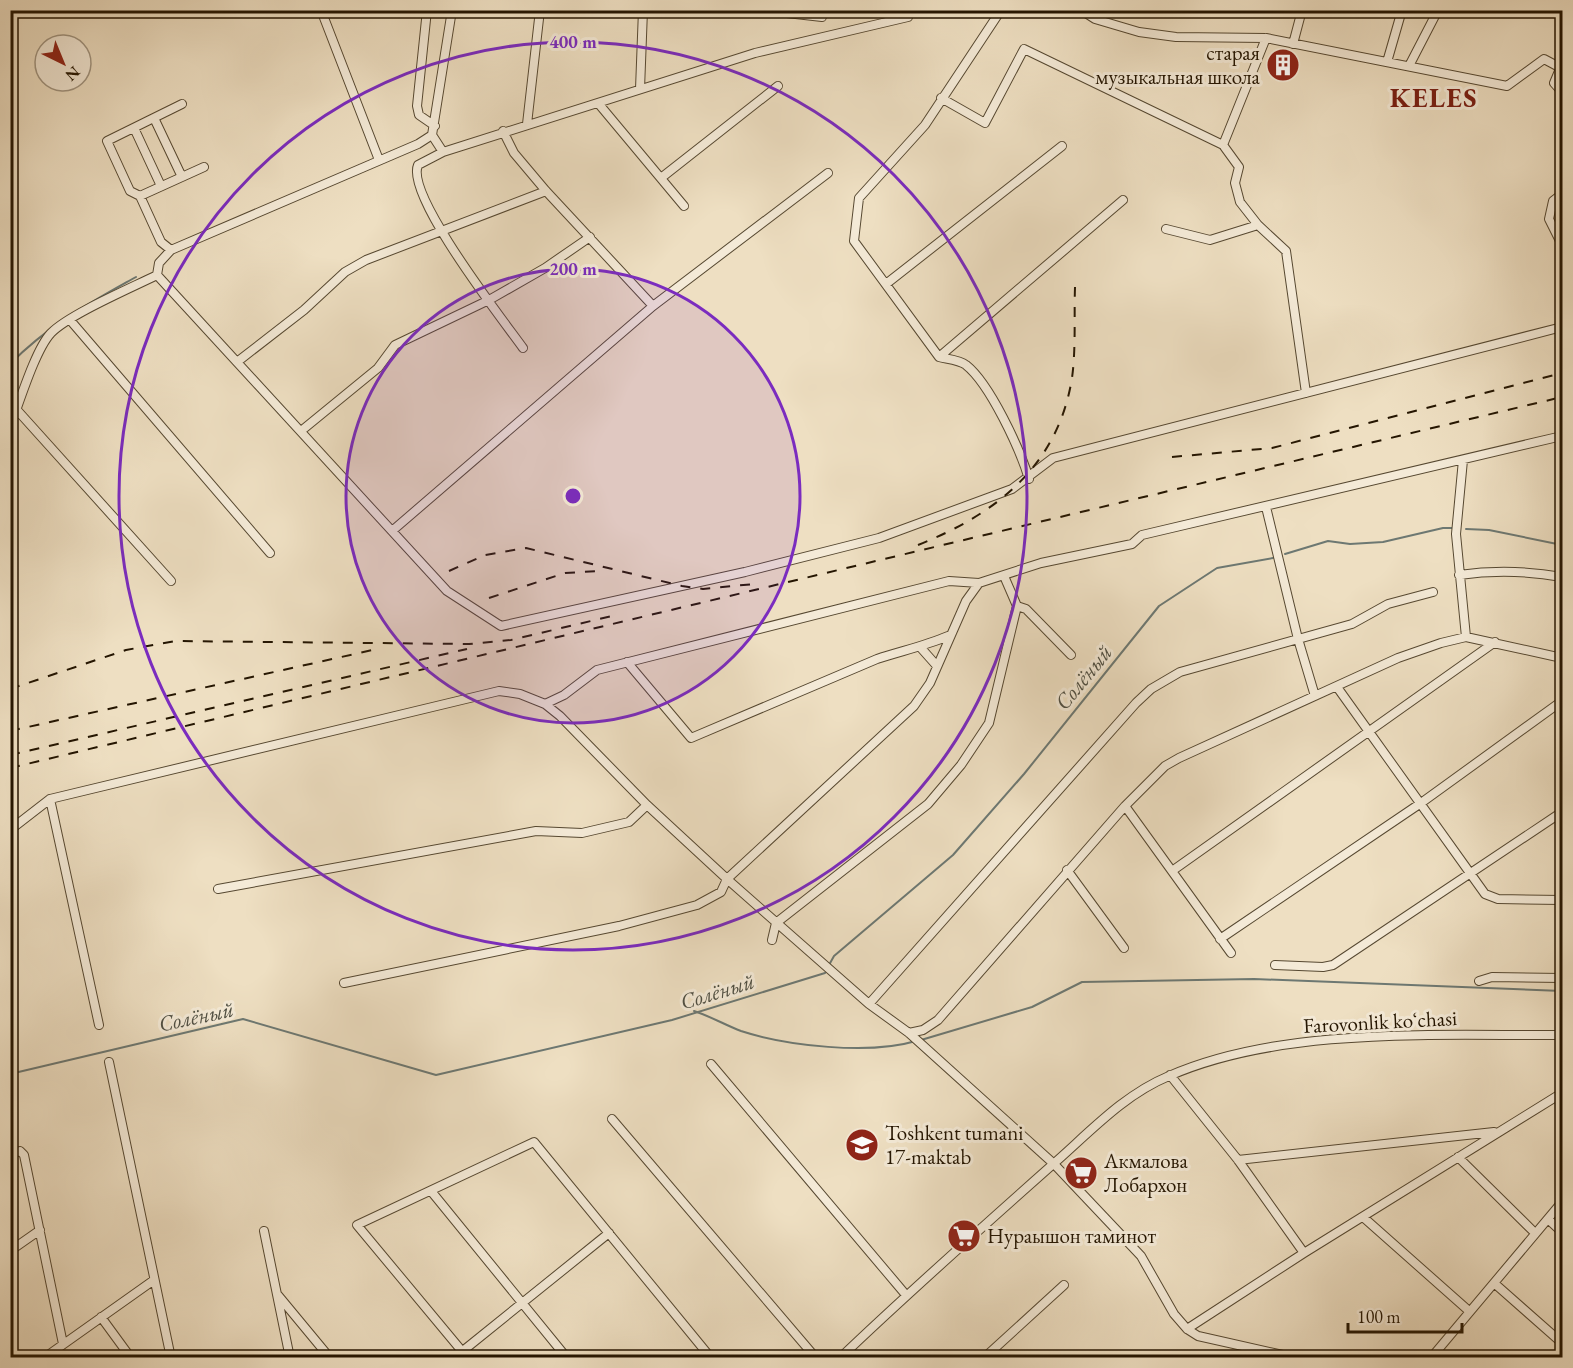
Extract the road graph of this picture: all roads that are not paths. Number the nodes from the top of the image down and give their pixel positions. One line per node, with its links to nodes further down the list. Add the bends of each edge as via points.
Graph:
1 (321, 10): 34 (street)
2 (427, 10): 27 (street, via 417,106 419,115)
3 (452, 10): 27 (street)
4 (540, 10): 26 (street)
5 (643, 10): 20 (street)
6 (760, 10): 12 (street)
7 (1001, 10): 22 (street)
8 (1081, 10): 14 (street, via 1095,19 1139,32 1176,37)
9 (1302, 10): 15 (street)
10 (1402, 10): 16 (street)
11 (1438, 10): 18 (street)
12 (822, 17)
13 (908, 17): 20 (street, via 755,53)
14 (1266, 38): 15 (street); 31 (street)
15 (1293, 44): 16 (street)
16 (1387, 62): 18 (street)
17 (1561, 65): 18 (street, via 1544,59 1507,86); 21 (street, via 1554,82)
18 (1409, 66)
19 (778, 86): 38 (street)
20 (640, 89): 23 (street)
21 (1563, 92)
22 (941, 98): 31 (street, via 986,123 1024,49); 52 (street, via 925,126 859,198 854,241)
23 (598, 103): 26 (street); 38 (street)
24 (182, 104): 25 (street)
25 (154, 118): 28 (street); 37 (street)
26 (527, 124): 29 (street)
27 (435, 126): 30 (street)
28 (134, 128): 39 (street); 42 (street, via 107,141 130,191)
29 (503, 131): 33 (street); 40 (street, via 514,153)
30 (432, 135): 33 (street); 34 (street)
31 (1223, 145): 45 (street, via 1239,166 1235,183 1240,202)
32 (1062, 146): 52 (street)
33 (443, 152): 47 (street, via 416,167)
34 (379, 160): 50 (street)
35 (204, 167): 37 (street)
36 (828, 173): 54 (street)
37 (182, 177): 39 (street)
38 (661, 178): 44 (street)
39 (161, 186): 42 (street)
40 (546, 191): 47 (street); 48 (street)
41 (1563, 194): 49 (street, via 1553,201 1549,219)
42 (140, 196): 50 (street, via 161,242)
43 (1123, 200): 58 (street)
44 (684, 206)
45 (1258, 225): 46 (street, via 1210,240); 60 (street, via 1286,250)
46 (1166, 229)
47 (440, 231): 53 (street); 59 (street, via 345,272)
48 (590, 237): 53 (street); 54 (street)
49 (1563, 245)
50 (171, 250): 51 (street, via 159,263)
51 (157, 274): 55 (street); 59 (street)
52 (886, 284): 58 (street)
53 (489, 300): 57 (street); 63 (street, via 395,345 378,368)
54 (653, 306): 68 (street)
55 (70, 320): 61 (street, via 51,334); 69 (street)
56 (1563, 327): 60 (street)
57 (523, 348)
58 (939, 357): 66 (street, via 964,363 984,386)
59 (237, 362): 63 (street)
60 (1306, 393): 66 (street, via 1053,458)
61 (17, 410): 62 (street); 73 (street)
62 (10, 427)
63 (301, 431): 68 (street)
64 (1563, 436): 65 (street)
65 (1463, 460): 67 (street); 70 (street, via 1456,534)
66 (1029, 479): 68 (street, via 1012,489 879,538 501,626 447,591)
67 (1266, 507): 71 (street, via 1142,535 1132,544 1041,563); 79 (street)
68 (392, 531)
69 (270, 554)
70 (1459, 574): 72 (street, via 1534,572); 78 (street)
71 (1004, 576): 74 (street); 76 (street)
72 (1563, 577)
73 (171, 581)
74 (979, 583): 77 (street); 84 (street, via 950,581)
75 (1433, 592): 79 (street, via 1388,604 1352,624)
76 (1017, 606): 82 (street, via 1026,609); 103 (street, via 989,723 961,765 928,804)
77 (948, 636): 81 (street); 85 (street)
78 (1466, 637): 80 (street); 86 (street, via 1398,658)
79 (1298, 639): 87 (street); 112 (street, via 1180,672 1152,688)
80 (1495, 642): 83 (street); 90 (street)
81 (921, 648): 84 (street, via 877,659 691,738); 85 (street)
82 (1071, 655)
83 (1563, 658)
84 (627, 662): 89 (street, via 597,670 564,696)
85 (937, 666): 100 (street, via 914,706)
86 (1337, 687): 87 (street); 90 (street)
87 (1315, 696): 94 (street, via 1165,766)
88 (1563, 701): 92 (street)
89 (545, 704): 91 (street, via 499,691); 93 (street)
90 (1369, 732): 92 (street); 98 (street)
91 (50, 799): 96 (street); 113 (street)
92 (1421, 803): 99 (street); 104 (street)
93 (647, 805): 100 (street); 101 (street, via 628,822 582,833 536,831)
94 (1125, 806): 97 (street); 98 (street)
95 (1563, 812): 99 (street)
96 (10, 830)
97 (1067, 870): 106 (street); 114 (street, via 938,1020)
98 (1172, 871): 104 (street)
99 (1471, 874): 102 (street, via 1490,898); 108 (street, via 1333,964)
100 (727, 879): 103 (street); 111 (street, via 721,892 697,905 619,926)
101 (218, 889)
102 (1563, 900)
103 (776, 923): 105 (street); 112 (street)
104 (1220, 939): 107 (street)
105 (772, 940)
106 (1124, 948)
107 (1231, 953)
108 (1275, 964)
109 (1563, 978): 110 (street, via 1492,977)
110 (1479, 981)
111 (344, 983)
112 (869, 1004): 114 (street)
113 (99, 1025)
114 (912, 1035): 125 (street)
115 (1563, 1035): 118 (street, Farovonlik koʻchasi, via 1338,1038 1241,1054)
116 (109, 1062): 137 (street)
117 (711, 1064): 141 (street)
118 (1170, 1075): 124 (street); 125 (street, Farovonlik koʻchasi, via 1132,1095)
119 (1563, 1093): 121 (street)
120 (612, 1119): 157 (street)
121 (1499, 1131): 123 (street); 124 (street)
122 (10, 1154): 130 (street, via 20,1151 24,1155)
123 (1458, 1157): 128 (street); 134 (street)
124 (1238, 1160): 136 (street)
125 (1054, 1164): 141 (street, Farovonlik koʻchasi); 145 (street, via 1142,1256 1174,1314)
126 (431, 1191): 133 (street, via 534,1142); 142 (street); 148 (street, via 357,1225)
127 (1563, 1202): 129 (street)
128 (1363, 1217): 136 (street); 143 (street)
129 (1548, 1219): 132 (street); 134 (street)
130 (40, 1230): 135 (street); 147 (street)
131 (264, 1232): 140 (street)
132 (1563, 1232)
133 (609, 1233): 142 (street); 156 (street)
134 (1535, 1233): 138 (street)
135 (10, 1251)
136 (1305, 1253): 145 (street)
137 (154, 1280): 144 (street); 151 (street)
138 (1494, 1283): 143 (street); 146 (street)
139 (1064, 1285): 159 (street)
140 (276, 1292): 152 (street); 153 (street)
141 (906, 1295): 158 (street, Farovonlik koʻchasi)
142 (522, 1301): 148 (street); 155 (street)
143 (1469, 1311): 161 (street)
144 (101, 1317): 147 (street); 150 (street)
145 (1187, 1329): 160 (street, via 1198,1336)
146 (1563, 1343)
147 (63, 1344): 149 (street)
148 (461, 1350): 154 (street)
149 (44, 1358)
150 (131, 1358)
151 (171, 1358)
152 (290, 1358)
153 (330, 1358)
154 (454, 1358)
155 (567, 1358)
156 (711, 1358)
157 (816, 1358)
158 (840, 1358)
159 (984, 1358)
160 (1296, 1358)
161 (1431, 1358)

